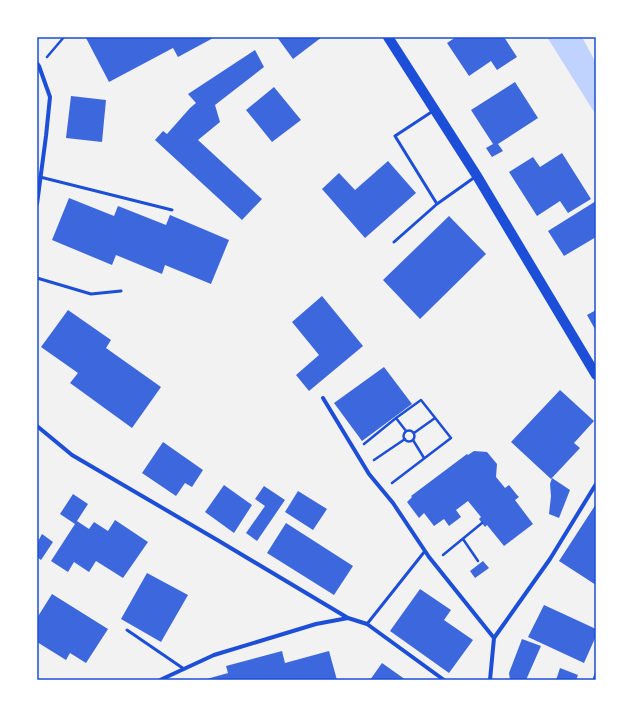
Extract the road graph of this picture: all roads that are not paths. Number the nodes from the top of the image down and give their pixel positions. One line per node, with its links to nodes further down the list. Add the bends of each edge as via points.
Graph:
1 (388, 37): 3 (main road)
2 (38, 64): 5 (street, via 50,97)
3 (434, 110): 4 (main road); 7 (lane, via 395,136)
4 (477, 176): 7 (lane); 12 (main road)
5 (40, 177): 6 (street); 8 (lane)
6 (37, 204)
7 (437, 204): 9 (lane)
8 (172, 210)
9 (394, 242)
10 (37, 278): 11 (lane, via 92,294)
11 (121, 291)
12 (596, 375)
13 (323, 398): 16 (street, via 369,474 393,503)
14 (37, 426): 17 (street, via 72,456)
15 (596, 484): 20 (street, via 550,559)
16 (425, 551): 18 (lane); 20 (street)
17 (348, 618): 18 (street); 21 (street, via 316,624 214,655)
18 (367, 624): 24 (street)
19 (127, 630): 21 (lane)
20 (494, 638): 25 (street)
21 (184, 669): 23 (street)
22 (596, 674): 26 (lane)
23 (160, 680)
24 (444, 680)
25 (490, 680)
26 (594, 680)

